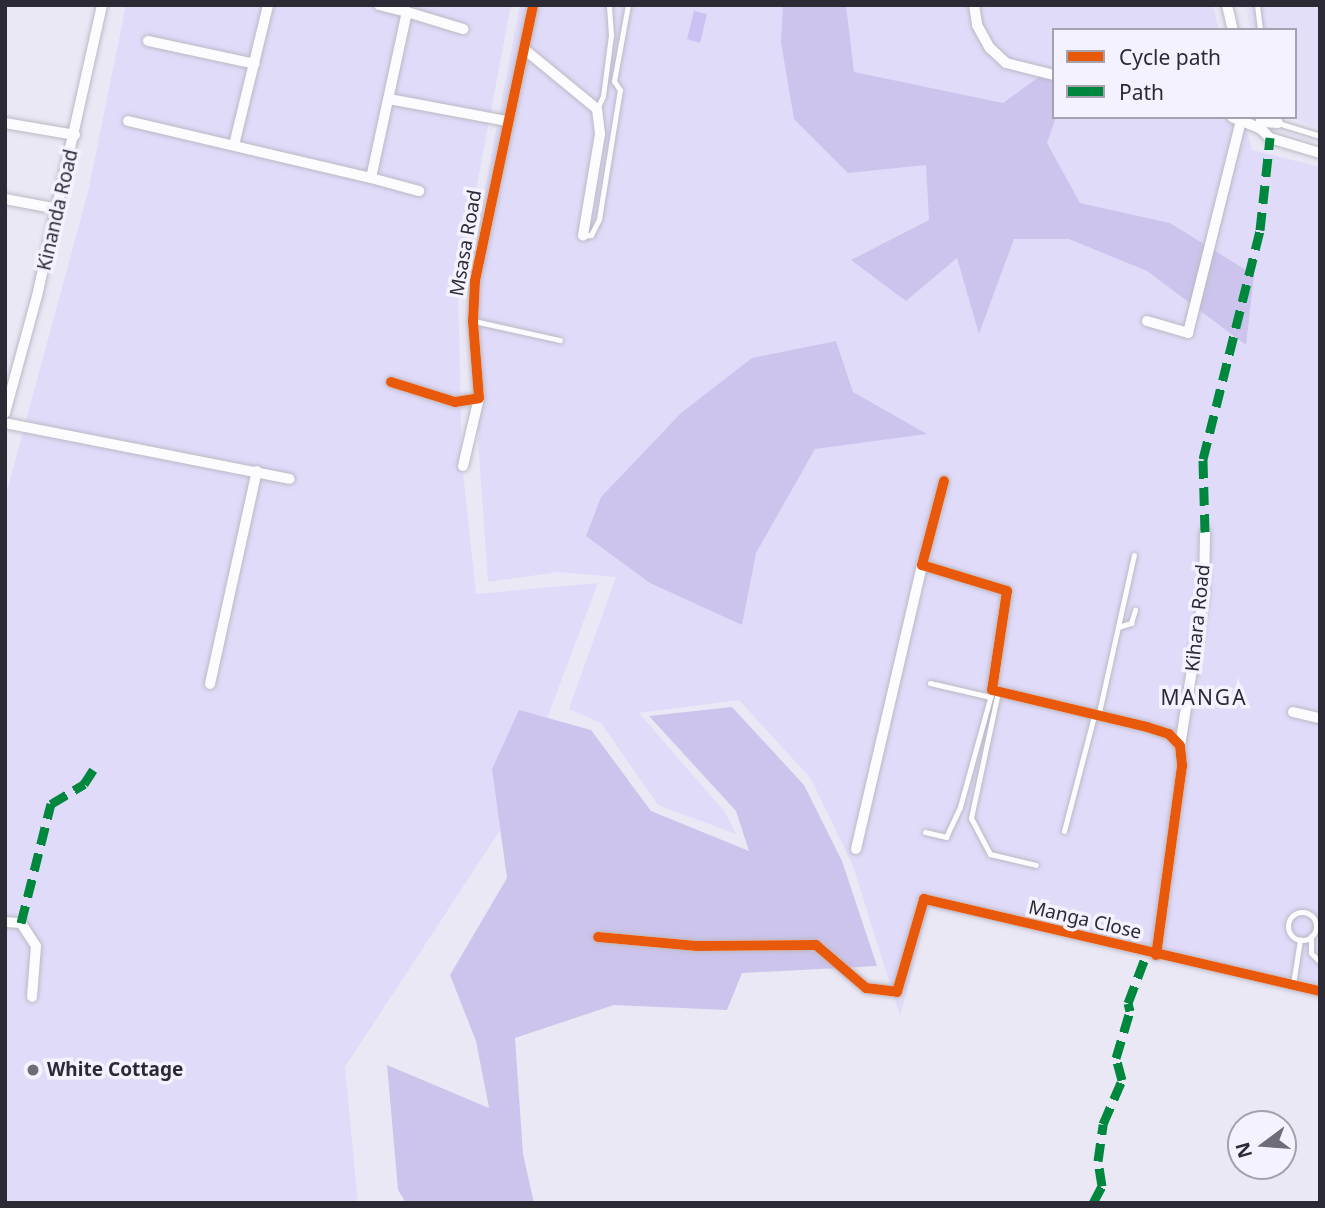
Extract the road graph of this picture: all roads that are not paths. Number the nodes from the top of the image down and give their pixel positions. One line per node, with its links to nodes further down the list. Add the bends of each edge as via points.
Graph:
1 (102, 5): 26 (street, Kinanda Road)
2 (268, 5): 16 (street)
3 (379, 5): 10 (street)
4 (533, 5): 15 (street, Msasa Road)
5 (609, 5): 19 (lane, via 611,35)
6 (628, 5): 34 (lane, via 614,81 620,90 599,219 591,235)
7 (974, 5): 17 (street, via 978,26 990,48 1006,63)
8 (1227, 5): 11 (street)
9 (1258, 5): 12 (lane)
10 (407, 12): 13 (street); 18 (street)
11 (1233, 28)
12 (1260, 28)
13 (463, 29)
14 (148, 41): 16 (street)
15 (524, 49): 19 (street); 23 (street, Msasa Road)
16 (255, 64): 28 (street)
17 (1052, 74)
18 (389, 99): 23 (street); 30 (street)
19 (597, 109): 34 (street, via 600,134)
20 (1237, 119): 25 (street); 36 (street, via 1188,334)
21 (1277, 120): 25 (street); 27 (lane)
22 (128, 121): 28 (street)
23 (506, 121): 35 (street, Msasa Road, via 475,281)
24 (5, 123): 26 (street)
25 (1262, 123): 29 (street, via 1270,138)
26 (75, 135): 33 (street, Kinanda Road)
27 (1320, 136)
28 (234, 145): 30 (street)
29 (1320, 153)
30 (371, 178): 31 (street)
31 (419, 191)
32 (5, 199): 33 (street)
33 (58, 209): 40 (street, Kinanda Road)
34 (583, 236)
35 (472, 321): 37 (lane); 39 (street, Msasa Road)
36 (1147, 321)
37 (560, 340)
38 (391, 383): 39 (street, via 455,402)
39 (479, 398): 42 (street, Msasa Road)
40 (5, 413)
41 (5, 423): 43 (street)
42 (463, 466)
43 (257, 471): 44 (street); 52 (street)
44 (290, 479)
45 (944, 481): 48 (street)
46 (1205, 532): 57 (street, Kihara Road, via 1204,592)
47 (1135, 555): 50 (lane)
48 (922, 565): 53 (street, via 1007,591); 60 (street)
49 (1135, 610): 50 (lane, via 1131,622)
50 (1118, 627): 55 (lane)
51 (930, 683): 53 (lane)
52 (210, 684)
53 (994, 693): 55 (street); 59 (lane, via 960,807 946,837); 61 (lane, via 971,818 990,854)
54 (1293, 712): 56 (street)
55 (1096, 716): 57 (street, via 1169,734); 58 (lane)
56 (1320, 718)
57 (1180, 746): 66 (street, Kihara Road, via 1182,766)
58 (1064, 831)
59 (925, 832)
60 (856, 849)
61 (1036, 865)
62 (5, 922): 70 (street, via 21,923 36,946)
63 (1311, 936): 65 (lane); 65 (lane, via 1315,920 1299,912 1287,927); 67 (lane, via 1311,954)
64 (598, 937): 66 (street, Manga Close, via 697,946 816,945 866,988 897,992 924,899)
65 (1300, 940): 68 (lane)
66 (1156, 954): 68 (street, Manga Close)
67 (1320, 962)
68 (1293, 984): 69 (street, Manga Close)
69 (1320, 991)
70 (32, 998)

